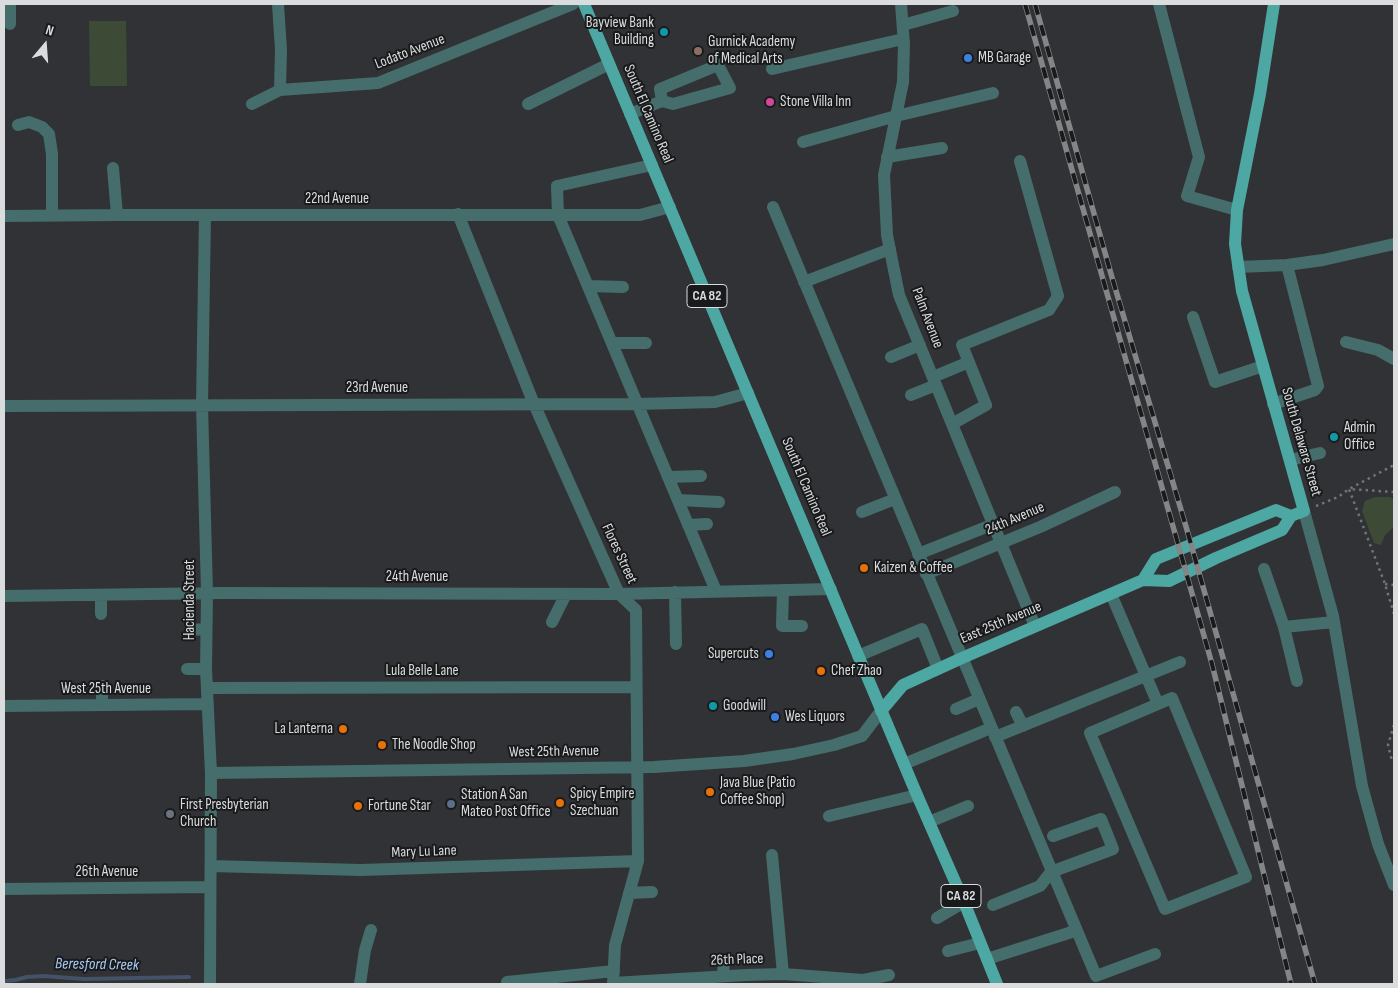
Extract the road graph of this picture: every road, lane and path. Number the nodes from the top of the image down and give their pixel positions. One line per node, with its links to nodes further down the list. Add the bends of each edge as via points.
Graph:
1 (10, 4): 9 (street)
2 (278, 4): 14 (street)
3 (573, 4): 14 (street, Lodato Avenue, via 378,83)
4 (584, 4): 12 (main road, South El Camino Real / CA 82)
5 (901, 4): 10 (street, Palm Avenue)
6 (1159, 4): 30 (street, via 1199,157 1187,196)
7 (1274, 4): 30 (main road, South Delaware Street)
8 (953, 11): 10 (street)
9 (10, 24)
10 (903, 25): 11 (street, Palm Avenue)
11 (904, 39): 13 (street); 20 (street, Palm Avenue, via 903,82)
12 (609, 64): 18 (street); 19 (main road, South El Camino Real / CA 82)
13 (772, 69)
14 (280, 90): 17 (street, Lodato Avenue)
15 (993, 93): 20 (street)
16 (662, 101): 16 (street, via 673,104 730,88 718,65 660,89); 19 (street)
17 (252, 104)
18 (528, 104)
19 (630, 114): 26 (main road, South El Camino Real / CA 82)
20 (896, 116): 22 (street); 24 (street, Palm Avenue)
21 (18, 124): 36 (street, via 29,122 49,134)
22 (804, 142)
23 (942, 148): 24 (street)
24 (887, 158): 38 (street, Palm Avenue, via 884,175)
25 (1020, 162): 51 (street, via 1058,296 1049,310 962,345)
26 (652, 165): 28 (main road, South El Camino Real / CA 82); 34 (street, via 557,186)
27 (114, 168): 32 (street)
28 (670, 207): 34 (street, 22nd Avenue, via 640,215); 54 (main road, South El Camino Real / CA 82)
29 (773, 207): 41 (street)
30 (1237, 210): 40 (main road, South Delaware Street, via 1235,244)
31 (458, 214): 33 (street, 22nd Avenue); 34 (street, 22nd Avenue); 56 (street, Flores Street)
32 (117, 215): 33 (street, 22nd Avenue); 36 (street, 22nd Avenue)
33 (205, 215): 59 (street, Hacienda Street)
34 (558, 215): 42 (street)
35 (4, 216): 36 (street, 22nd Avenue)
36 (52, 216)
37 (1394, 244): 39 (street)
38 (890, 249): 41 (street); 48 (street, Palm Avenue, via 899,295)
39 (1287, 265): 40 (street); 58 (street, via 1318,386 1315,390)
40 (1238, 268): 52 (main road, South Delaware Street)
41 (804, 282): 70 (street)
42 (589, 286): 43 (street); 46 (street)
43 (623, 287)
44 (1193, 317): 52 (street, via 1215,382)
45 (1346, 342): 50 (street, via 1378,350)
46 (612, 343): 47 (street); 57 (street)
47 (646, 343)
48 (920, 345): 49 (street); 53 (street, Palm Avenue)
49 (890, 357)
50 (1394, 359)
51 (969, 362): 53 (street); 61 (street, via 986,405)
52 (1263, 366): 58 (main road, South Delaware Street)
53 (935, 381): 55 (street); 61 (street, Palm Avenue)
54 (748, 393): 57 (street, 23rd Avenue, via 715,402); 86 (main road, South El Camino Real / CA 82)
55 (911, 395)
56 (534, 404): 57 (street, 23rd Avenue); 59 (street, 23rd Avenue); 92 (street, Flores Street)
57 (637, 404): 66 (street)
58 (1273, 404): 63 (main road, South Delaware Street)
59 (202, 405): 60 (street, 23rd Avenue); 90 (street, Hacienda Street)
60 (4, 406)
61 (952, 424): 77 (street, Palm Avenue)
62 (1320, 453): 63 (street)
63 (1290, 460): 73 (main road, South Delaware Street)
64 (1394, 465): 67 (path)
65 (702, 476): 66 (street)
66 (668, 477): 71 (street)
67 (1349, 489): 69 (path); 73 (path); 84 (path)
68 (1115, 492): 79 (street, 24th Avenue)
69 (1394, 492)
70 (895, 499): 74 (street); 80 (street)
71 (678, 500): 72 (street); 78 (street)
72 (719, 502)
73 (1304, 511): 75 (main road, East 25th Avenue); 99 (street, South Delaware Street)
74 (862, 512)
75 (1292, 516): 83 (main road, East 25th Avenue, via 1282,530 1169,581); 83 (main road, East 25th Avenue, via 1276,510 1156,559)
76 (707, 524): 78 (street)
77 (994, 524): 79 (street, Palm Avenue); 80 (street)
78 (688, 525): 88 (street)
79 (1001, 543): 82 (street, 24th Avenue); 101 (street, Palm Avenue)
80 (918, 554): 82 (street)
81 (1264, 569): 102 (street)
82 (926, 574): 107 (street)
83 (1143, 580): 93 (main road, East 25th Avenue)
84 (1385, 584): 85 (path); 97 (path)
85 (1394, 585)
86 (831, 589): 87 (street, 24th Avenue); 106 (main road, South El Camino Real / CA 82)
87 (783, 590): 88 (street, 24th Avenue); 100 (street, via 782,626)
88 (716, 591): 89 (street, 24th Avenue)
89 (675, 592): 92 (street, 24th Avenue); 105 (street)
90 (206, 593): 91 (street, 24th Avenue); 95 (street, 24th Avenue); 103 (street, Hacienda Street)
91 (566, 594): 92 (street, 24th Avenue); 98 (street)
92 (619, 594): 115 (street, Flores Street, via 636,610)
93 (1111, 594): 101 (main road, East 25th Avenue); 112 (street)
94 (4, 596): 95 (street, 24th Avenue)
95 (101, 596): 96 (street)
96 (101, 614)
97 (1394, 614)
98 (552, 622)
99 (1334, 622): 102 (street); 141 (street, South Delaware Street, via 1362,786 1378,844)
100 (802, 626)
101 (1035, 626): 107 (main road, East 25th Avenue)
102 (1284, 628): 113 (street)
103 (206, 629): 104 (street); 110 (street, Hacienda Street)
104 (190, 630)
105 (676, 644)
106 (858, 656): 111 (street, via 922,629); 123 (main road, South El Camino Real / CA 82)
107 (962, 658): 111 (main road, East 25th Avenue); 117 (street)
108 (1180, 662): 112 (street)
109 (187, 669): 110 (street)
110 (206, 669): 116 (street, Hacienda Street)
111 (938, 669): 123 (main road, East 25th Avenue, via 903,685)
112 (1145, 676): 119 (street); 126 (street)
113 (1297, 681)
114 (102, 686): 120 (street)
115 (636, 687): 116 (street, Lula Belle Lane); 130 (street, Flores Street)
116 (207, 688): 118 (street, Hacienda Street)
117 (979, 699): 122 (street); 127 (street)
118 (208, 704): 120 (street, West 25th Avenue); 131 (street, Hacienda Street)
119 (1158, 704): 119 (street, via 1090,734 1166,909 1246,877 1172,698)
120 (102, 705): 121 (street, West 25th Avenue)
121 (4, 706)
122 (956, 709)
123 (881, 711): 129 (main road, South El Camino Real / CA 82); 130 (street, West 25th Avenue, via 862,736 834,745 744,761)
124 (1016, 712): 126 (street)
125 (1394, 725): 128 (path, via 1388,745)
126 (1023, 726): 127 (street)
127 (993, 732): 129 (street); 140 (street)
128 (1394, 762)
129 (904, 764): 132 (main road, South El Camino Real / CA 82)
130 (636, 768): 131 (street, West 25th Avenue); 138 (street, Flores Street)
131 (211, 773): 139 (street, Hacienda Street)
132 (917, 795): 134 (street); 135 (main road, South El Camino Real / CA 82)
133 (968, 806): 135 (street)
134 (829, 816)
135 (929, 822): 146 (main road, South El Camino Real / CA 82)
136 (1053, 836): 140 (street, via 1101,819 1113,849)
137 (772, 855): 156 (street)
138 (638, 861): 139 (street, Mary Lu Lane, via 361,870); 145 (street, Flores Street)
139 (211, 866): 142 (street, Hacienda Street)
140 (1051, 872): 147 (street, via 1040,886); 150 (street)
141 (1394, 884)
142 (210, 887): 143 (street, 26th Avenue); 162 (street, Hacienda Street)
143 (4, 888)
144 (652, 892): 145 (street)
145 (629, 893): 159 (street, Flores Street, via 616,945)
146 (964, 902): 148 (street); 151 (main road, South El Camino Real / CA 82)
147 (993, 905)
148 (937, 918)
149 (371, 930): 163 (street)
150 (1076, 931): 153 (street, via 1096,976); 154 (street)
151 (980, 943): 152 (street); 154 (main road, South El Camino Real / CA 82)
152 (948, 951)
153 (1154, 954)
154 (987, 959): 164 (main road, South El Camino Real / CA 82)
155 (724, 960): 158 (street)
156 (784, 974): 158 (street, 26th Place); 161 (street, 26th Place)
157 (889, 975): 161 (street, 26th Place)
158 (723, 976): 159 (street, 26th Place)
159 (613, 980): 160 (street, 26th Place)
160 (507, 982)
161 (864, 982)
162 (210, 984)
163 (360, 984)
164 (996, 984)

